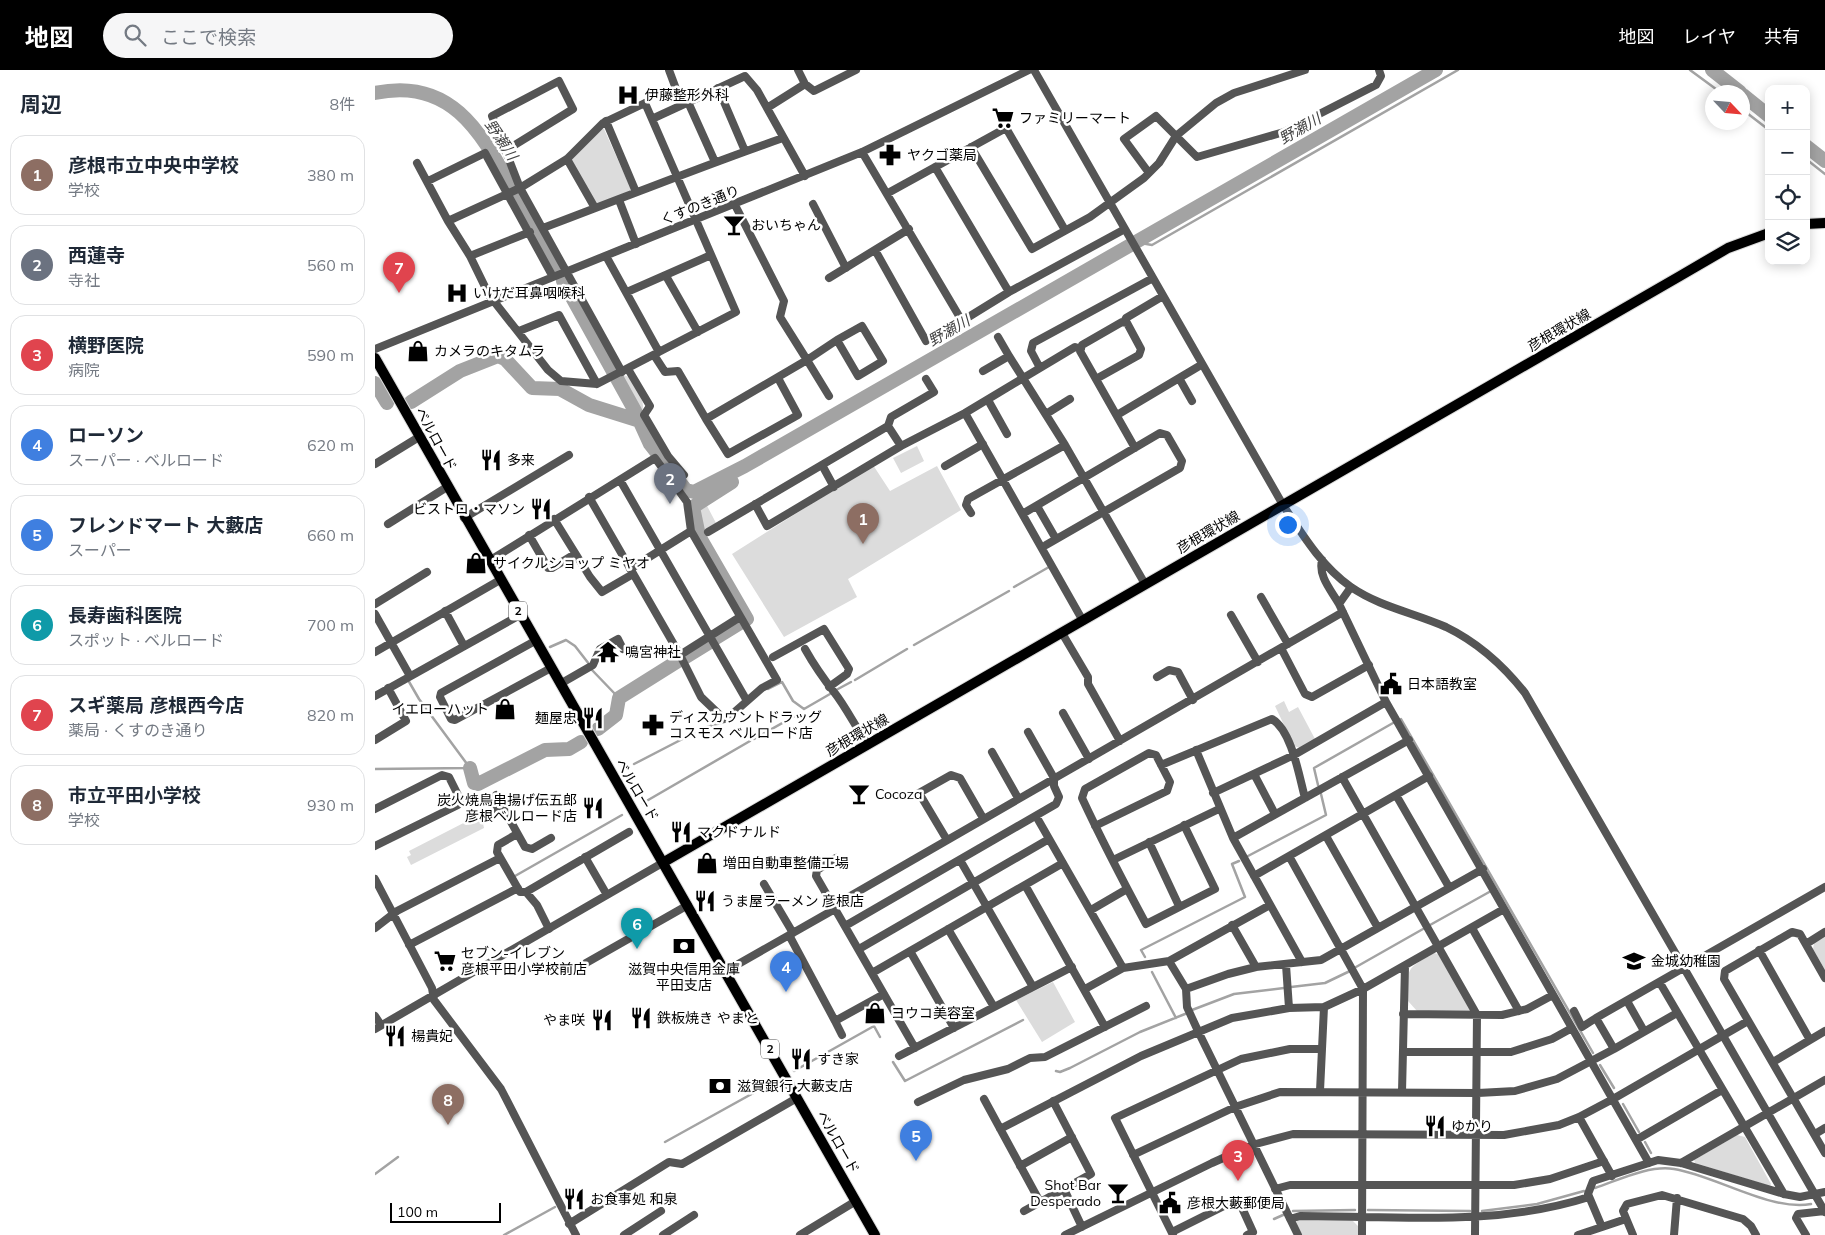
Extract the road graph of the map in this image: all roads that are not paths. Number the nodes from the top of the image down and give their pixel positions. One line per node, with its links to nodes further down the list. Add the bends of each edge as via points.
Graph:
1 (669, 70): 13 (street)
2 (798, 70): 11 (street)
3 (856, 70): 8 (street)
4 (1029, 70): 22 (street, くすのき通り)
5 (1035, 70): 35 (street)
6 (1305, 70): 9 (street)
7 (1379, 70): 17 (street, via 1381,76 1376,85 1284,132 1197,157)
8 (846, 72): 11 (street, via 814,91)
9 (1296, 72): 17 (street, via 1234,93 1216,103)
10 (744, 73): 12 (street); 14 (street)
11 (805, 84): 14 (street)
12 (718, 88): 13 (street); 21 (street)
13 (685, 103): 15 (street); 24 (street)
14 (767, 108): 18 (street)
15 (654, 118): 16 (street, via 645,103); 28 (street)
16 (606, 121): 23 (street); 32 (street)
17 (1176, 136): 27 (street); 27 (street, via 1156,116 1124,139)
18 (783, 138): 21 (street); 29 (street)
19 (971, 147): 26 (street); 45 (street, via 1032,249); 45 (street, via 1006,128)
20 (505, 151): 20 (street, via 573,109 559,81 492,116); 31 (street)
21 (745, 151): 24 (street)
22 (862, 152): 29 (street, くすのき通り); 33 (street)
23 (567, 158): 31 (street); 38 (street)
24 (715, 162): 28 (street)
25 (417, 163): 30 (street)
26 (935, 167): 33 (street); 61 (street)
27 (1149, 173): 35 (street)
28 (678, 175): 32 (street); 40 (street)
29 (805, 176): 36 (street, くすのき通り)
30 (428, 181): 31 (street, via 485,154); 39 (street)
31 (514, 191): 39 (street); 43 (street); 46 (street)
32 (636, 192): 34 (street)
33 (888, 192): 44 (street)
34 (619, 200): 38 (street); 49 (street)
35 (1111, 203): 45 (street); 47 (street)
36 (735, 204): 40 (street, くすのき通り); 75 (street, via 784,301 780,317)
37 (813, 204): 54 (street)
38 (595, 208): 43 (street)
39 (448, 221): 52 (street)
40 (695, 221): 49 (street, くすのき通り); 51 (street)
41 (1825, 223): 42 (main road)
42 (1810, 224)
43 (543, 228): 55 (street)
44 (909, 229): 50 (street); 61 (street, via 962,320)
45 (1065, 230)
46 (530, 232): 52 (street); 57 (street)
47 (1127, 232): 59 (street); 61 (street)
48 (1765, 235): 113 (main road, 彦根環状線, via 1720,253)
49 (636, 244): 53 (street, くすのき通り)
50 (875, 250): 54 (street); 69 (street)
51 (711, 255): 56 (street); 66 (street, via 736,312)
52 (470, 256): 63 (street)
53 (606, 256): 55 (street, くすのき通り); 60 (street)
54 (846, 268): 58 (street)
55 (567, 271): 57 (street, くすのき通り); 79 (street)
56 (666, 276): 60 (street); 66 (street)
57 (553, 277): 63 (street, くすのき通り)
58 (829, 278)
59 (1153, 278): 62 (street); 77 (street, via 1033,343 1031,351)
60 (627, 292): 72 (street)
61 (1009, 292)
62 (1163, 296): 64 (street, via 1126,318); 76 (street)
63 (494, 300): 65 (street); 70 (street, くすのき通り)
64 (1125, 322): 71 (street, via 1082,345); 84 (street, via 1141,349 1139,354)
65 (519, 331): 85 (street, via 548,370 561,381); 85 (street, via 559,315)
66 (698, 332): 72 (street)
67 (998, 337): 73 (street)
68 (837, 340): 68 (street, via 858,376 883,361 862,326); 75 (street)
69 (926, 340)
70 (375, 349)
71 (1081, 349): 77 (street, via 1075,347); 84 (street)
72 (656, 353): 79 (street); 93 (street, via 665,372 678,371)
73 (1009, 356): 78 (street); 83 (street)
74 (375, 358): 96 (main road, ベルロード / 2)
75 (807, 360): 80 (street); 86 (street)
76 (1201, 365): 82 (street); 113 (street)
77 (1039, 368): 83 (street)
78 (983, 371)
79 (620, 373): 85 (street); 105 (street, via 650,406 644,415 668,456)
80 (778, 378): 93 (street); 93 (street, via 798,415 728,454)
81 (926, 378): 94 (street, via 934,392 891,417)
82 (1179, 378): 89 (street); 92 (street)
83 (1023, 379): 88 (street); 91 (street)
84 (1096, 379): 92 (street)
85 (597, 384)
86 (829, 396)
87 (1070, 399): 91 (street)
88 (987, 400): 90 (street); 95 (street)
89 (1192, 400)
90 (965, 413): 97 (street); 99 (street)
91 (1046, 414): 98 (street)
92 (1117, 415): 100 (street)
93 (706, 419)
94 (889, 426): 99 (street); 103 (street)
95 (1007, 434)
96 (419, 437): 102 (street); 109 (main road, ベルロード / 2)
97 (983, 444): 104 (street); 107 (street)
98 (1065, 445): 106 (street); 107 (street)
99 (901, 446): 110 (street)
100 (1135, 448): 106 (street); 115 (street, via 1160,433 1167,435 1182,461 1180,468)
101 (569, 455): 118 (street)
102 (375, 464)
103 (822, 465): 110 (street); 112 (street)
104 (945, 466)
105 (684, 475)
106 (1084, 478): 114 (street); 115 (street)
107 (1004, 479): 116 (street, via 968,499 966,505); 117 (street)
108 (620, 480): 111 (street); 121 (street, via 655,458 687,502); 126 (street)
109 (447, 487): 118 (main road, ベルロード / 2); 120 (street)
110 (834, 487): 112 (street, via 767,526)
111 (589, 497): 119 (street); 130 (street)
112 (755, 504): 122 (street)
113 (1283, 505): 128 (street); 133 (main road, 彦根環状線)
114 (1037, 506): 117 (street); 124 (street)
115 (1104, 512): 124 (street); 133 (street)
116 (971, 513)
117 (1024, 513): 143 (street)
118 (465, 518): 129 (main road, ベルロード / 2)
119 (554, 519): 123 (street); 127 (street)
120 (388, 524)
121 (691, 531): 126 (street); 142 (street)
122 (708, 532)
123 (529, 535): 127 (street, via 548,568); 129 (street)
124 (1057, 539): 125 (street)
125 (1046, 545)
126 (660, 550): 130 (street); 145 (street)
127 (575, 554): 130 (street, via 602,592)
128 (1322, 560): 134 (street); 137 (street, via 1320,569)
129 (489, 561): 132 (main road, ベルロード / 2)
130 (631, 571): 153 (street)
131 (427, 572): 136 (street)
132 (500, 580): 138 (street); 140 (main road, ベルロード / 2)
133 (1145, 584): 143 (main road, 彦根環状線)
134 (1351, 587): 137 (street); 259 (street, via 1465,637 1491,655 1510,674 1539,717)
135 (1261, 597): 149 (street)
136 (375, 604)
137 (1341, 608): 149 (street); 156 (street)
138 (445, 611): 146 (street); 148 (street)
139 (375, 614): 146 (street)
140 (520, 615): 147 (main road, ベルロード / 2); 148 (street)
141 (1231, 615): 155 (street)
142 (740, 617): 145 (street); 165 (street, via 777,680)
143 (1083, 621): 144 (main road, 彦根環状線)
144 (1062, 633): 171 (street); 172 (main road, 彦根環状線)
145 (710, 636): 153 (street); 165 (street)
146 (392, 642): 152 (street); 158 (street)
147 (535, 642): 157 (main road, ベルロード / 2); 157 (street, via 441,694 451,719 455,720)
148 (464, 646): 158 (street)
149 (1285, 646): 155 (street); 156 (street, via 1305,694 1313,697)
150 (623, 649): 160 (street, via 618,639 600,648 593,665)
151 (805, 649): 161 (street)
152 (375, 652)
153 (680, 655): 165 (street, via 701,697 724,719)
154 (773, 657): 161 (street, via 824,629 849,669)
155 (1258, 662): 164 (street)
156 (1369, 665): 166 (street)
157 (551, 668): 160 (main road, ベルロード / 2)
158 (410, 676): 162 (street)
159 (1157, 677): 164 (street, via 1169,670 1178,672)
160 (560, 684): 212 (main road, ベルロード / 2)
161 (829, 687): 172 (street)
162 (388, 688): 163 (street); 169 (street, via 409,724)
163 (375, 695)
164 (1193, 700): 171 (street)
165 (747, 701)
166 (1387, 702): 170 (street); 175 (street)
167 (1063, 713): 176 (street)
168 (1028, 732): 181 (street)
169 (375, 740)
170 (1409, 740): 179 (street); 180 (street)
171 (1120, 741): 176 (street)
172 (868, 745): 212 (main road, 彦根環状線)
173 (1196, 750): 175 (street, via 1272,719 1279,723); 177 (street); 182 (street)
174 (992, 752): 185 (street)
175 (1294, 755): 178 (street); 186 (street)
176 (1089, 759): 181 (street)
177 (1161, 765): 196 (street, via 1170,782 1167,791); 196 (street, via 1156,755 1149,753 1085,789 1082,798)
178 (1255, 774): 182 (street); 190 (street)
179 (1429, 776): 184 (street); 214 (street)
180 (1342, 777): 186 (street); 191 (street)
181 (1054, 778): 185 (street); 193 (street, via 1059,797 1056,804)
182 (1213, 793): 189 (street)
183 (496, 795): 187 (street)
184 (1396, 795): 191 (street); 220 (street)
185 (1017, 798): 194 (street)
186 (1305, 798): 190 (street)
187 (502, 805): 192 (street); 198 (street)
188 (375, 808): 205 (street, via 442,775 449,777 460,799 458,805)
189 (1219, 808): 195 (street); 201 (street)
190 (1275, 814): 201 (street)
191 (1363, 814): 199 (street); 231 (street)
192 (485, 815)
193 (1036, 816): 202 (street); 210 (street)
194 (983, 818): 203 (street); 203 (street, via 959,778 951,775 919,793)
195 (1184, 825): 204 (street); 228 (street, via 1215,889)
196 (1095, 826): 211 (street)
197 (629, 832): 207 (street)
198 (517, 834): 200 (street, via 525,847 532,849); 208 (street, via 499,845 497,852)
199 (1326, 836): 206 (street); 238 (street)
200 (551, 838)
201 (1233, 838): 215 (street)
202 (1049, 839): 213 (street); 217 (street)
203 (947, 840): 229 (street)
204 (1149, 842): 211 (street); 228 (street)
205 (375, 846)
206 (1289, 856): 215 (street); 248 (street)
207 (585, 857): 224 (street); 225 (street)
208 (500, 858): 222 (street); 234 (street)
209 (836, 858): 229 (street, via 817,870 816,876)
210 (960, 860): 217 (street); 236 (street)
211 (1113, 860): 223 (street)
212 (664, 862): 225 (street); 226 (main road, ベルロード / 2)
213 (1063, 863): 219 (street); 233 (street)
214 (1483, 869): 220 (street); 232 (street)
215 (1254, 876): 227 (street)
216 (376, 883): 234 (street)
217 (973, 883): 230 (street); 247 (street)
218 (764, 884): 243 (street)
219 (1025, 885): 230 (street); 256 (street)
220 (1449, 887): 231 (street)
221 (1825, 887): 259 (street)
222 (518, 888): 224 (street, via 520,892); 245 (street)
223 (1127, 889): 228 (street, via 1146,924); 233 (street)
224 (526, 892): 240 (street)
225 (607, 895): 240 (street)
226 (688, 905): 255 (street); 260 (main road, ベルロード / 2)
227 (1270, 905): 235 (street); 252 (street)
228 (1179, 906)
229 (834, 907): 236 (street); 243 (street)
230 (987, 907): 241 (street); 264 (street)
231 (1415, 907): 238 (street); 246 (street)
232 (1504, 909): 239 (street); 270 (street)
233 (1091, 910): 258 (street)
234 (393, 916): 237 (street); 245 (street)
235 (1232, 925): 251 (street); 257 (street)
236 (845, 926): 247 (street)
237 (375, 928)
238 (1378, 928): 248 (street)
239 (1472, 928): 246 (street); 276 (street)
240 (549, 929): 269 (street)
241 (948, 929): 249 (street); 274 (street)
242 (1825, 932): 244 (street)
243 (791, 934): 260 (street); 283 (street)
244 (1806, 944): 250 (street, via 1800,934 1792,932); 262 (street)
245 (409, 946): 269 (street)
246 (1438, 947): 254 (street); 280 (street)
247 (859, 949): 261 (street)
248 (1342, 949): 252 (street, via 1321,960); 266 (street)
249 (910, 950): 261 (street); 287 (street)
250 (1759, 950): 284 (street, via 1725,970 1724,979); 294 (street)
251 (1169, 961): 258 (street); 267 (street)
252 (1302, 962): 253 (street)
253 (1286, 965): 257 (street); 275 (street)
254 (1405, 966): 266 (street); 279 (street)
255 (579, 967)
256 (1072, 967): 264 (street); 265 (street)
257 (1256, 967): 267 (street)
258 (1123, 968): 265 (street)
259 (1684, 968): 263 (street); 293 (street)
260 (726, 971): 311 (main road, ベルロード / 2)
261 (872, 973): 268 (street)
262 (1825, 978)
263 (1660, 983): 271 (street); 278 (street)
264 (1033, 988): 274 (street)
265 (1085, 989): 286 (street)
266 (1363, 989): 273 (street); 308 (street)
267 (1186, 990): 289 (street, via 1187,1007)
268 (884, 994): 283 (street); 295 (street)
269 (433, 995): 285 (street); 356 (street, via 501,1089)
270 (1553, 995): 276 (street); 288 (street)
271 (1627, 1001): 282 (street); 290 (street)
272 (1146, 1006): 286 (street)
273 (1324, 1007): 275 (street); 296 (street)
274 (993, 1008): 287 (street)
275 (1289, 1008): 289 (street, via 1232,1018)
276 (1519, 1011): 280 (street)
277 (1574, 1011): 282 (street, via 1582,1027)
278 (1677, 1013): 290 (street); 298 (street)
279 (1403, 1014): 280 (street); 299 (street)
280 (1477, 1015): 300 (street)
281 (375, 1016): 285 (street)
282 (1596, 1018): 297 (street)
283 (835, 1021): 292 (street)
284 (1748, 1021): 293 (street); 303 (street)
285 (378, 1027)
286 (1105, 1027): 316 (street, via 1045,1057 1030,1058 1008,1069 964,1080)
287 (954, 1028): 295 (street)
288 (1572, 1028): 300 (street, via 1552,1039 1511,1052); 302 (street)
289 (1198, 1031): 304 (street); 315 (street)
290 (1644, 1031): 297 (street)
291 (1825, 1031): 294 (street)
292 (842, 1035)
293 (1723, 1036): 298 (street); 318 (street)
294 (1810, 1040): 303 (street)
295 (915, 1048): 301 (street)
296 (1321, 1049): 304 (street, via 1241,1058); 307 (street)
297 (1614, 1049): 302 (street)
298 (1699, 1050): 306 (street); 314 (street)
299 (1403, 1052): 300 (street); 309 (street)
300 (1478, 1054): 310 (street)
301 (899, 1056)
302 (1592, 1062): 310 (street, via 1535,1087); 314 (street)
303 (1773, 1062): 312 (street)
304 (1216, 1069): 317 (street); 330 (street, via 1115,1118)
305 (1825, 1080): 312 (street)
306 (1722, 1090): 320 (street); 327 (street)
307 (1320, 1091): 308 (street); 317 (street, via 1280,1092)
308 (1363, 1092): 309 (street); 324 (street)
309 (1402, 1092): 310 (street)
310 (1477, 1093): 325 (street)
311 (797, 1098): 346 (main road, ベルロード / 2); 356 (street, via 682,1164 669,1162)
312 (1793, 1098): 318 (street); 323 (street)
313 (985, 1099): 321 (street)
314 (1613, 1099): 319 (street); 327 (street)
315 (1053, 1101): 321 (street); 326 (street)
316 (918, 1102)
317 (1235, 1106): 328 (street); 330 (street)
318 (1769, 1113): 320 (street); 342 (street)
319 (1579, 1117): 325 (street, via 1527,1133); 331 (street)
320 (1744, 1127): 332 (street); 343 (street)
321 (1000, 1128): 334 (street)
322 (1825, 1128): 323 (street)
323 (1815, 1134): 329 (street)
324 (1362, 1135): 325 (street); 328 (street, via 1293,1134); 336 (street)
325 (1477, 1136): 337 (street)
326 (1072, 1137): 334 (street); 338 (street, via 1091,1174)
327 (1636, 1140): 333 (street)
328 (1252, 1145): 339 (street); 341 (street)
329 (1825, 1153)
330 (1133, 1155): 341 (street)
331 (1604, 1161): 335 (street); 337 (street, via 1550,1179 1514,1185)
332 (1681, 1162): 333 (street, via 1658,1160); 343 (street)
333 (1649, 1164): 335 (street)
334 (1020, 1166): 347 (street)
335 (1612, 1176): 344 (street, via 1593,1182)
336 (1362, 1185): 337 (street); 339 (street, via 1290,1185); 352 (street)
337 (1475, 1186): 353 (street)
338 (1065, 1189): 347 (street); 357 (street)
339 (1275, 1189): 354 (street)
340 (1825, 1192): 342 (street)
341 (1153, 1193): 357 (street); 359 (street)
342 (1814, 1193): 343 (street, via 1799,1197); 350 (street)
343 (1784, 1194)
344 (1589, 1197): 353 (street, via 1529,1212); 358 (street)
345 (1677, 1198): 355 (street, via 1662,1195 1627,1204 1623,1211); 372 (street); 373 (street, via 1743,1219)
346 (856, 1201): 363 (street); 364 (main road, ベルロード / 2)
347 (1039, 1202): 348 (street)
348 (1024, 1210)
349 (661, 1211): 361 (street)
350 (1825, 1211): 374 (street, via 1798,1214 1796,1218)
351 (694, 1216): 362 (street)
352 (1362, 1216): 353 (street); 354 (street, via 1300,1216); 368 (street)
353 (1475, 1217): 369 (street)
354 (1290, 1219): 367 (street)
355 (1626, 1220): 358 (street); 371 (street)
356 (569, 1224): 360 (street)
357 (1082, 1227): 365 (street)
358 (1602, 1227): 370 (street)
359 (1172, 1233): 366 (street, via 1238,1199 1253,1232)
360 (576, 1235)
361 (624, 1235)
362 (663, 1235)
363 (800, 1235)
364 (875, 1235)
365 (1065, 1235)
366 (1247, 1235)
367 (1297, 1235)
368 (1362, 1235)
369 (1475, 1235)
370 (1578, 1235)
371 (1633, 1235)
372 (1674, 1235)
373 (1756, 1235)
374 (1806, 1235)

